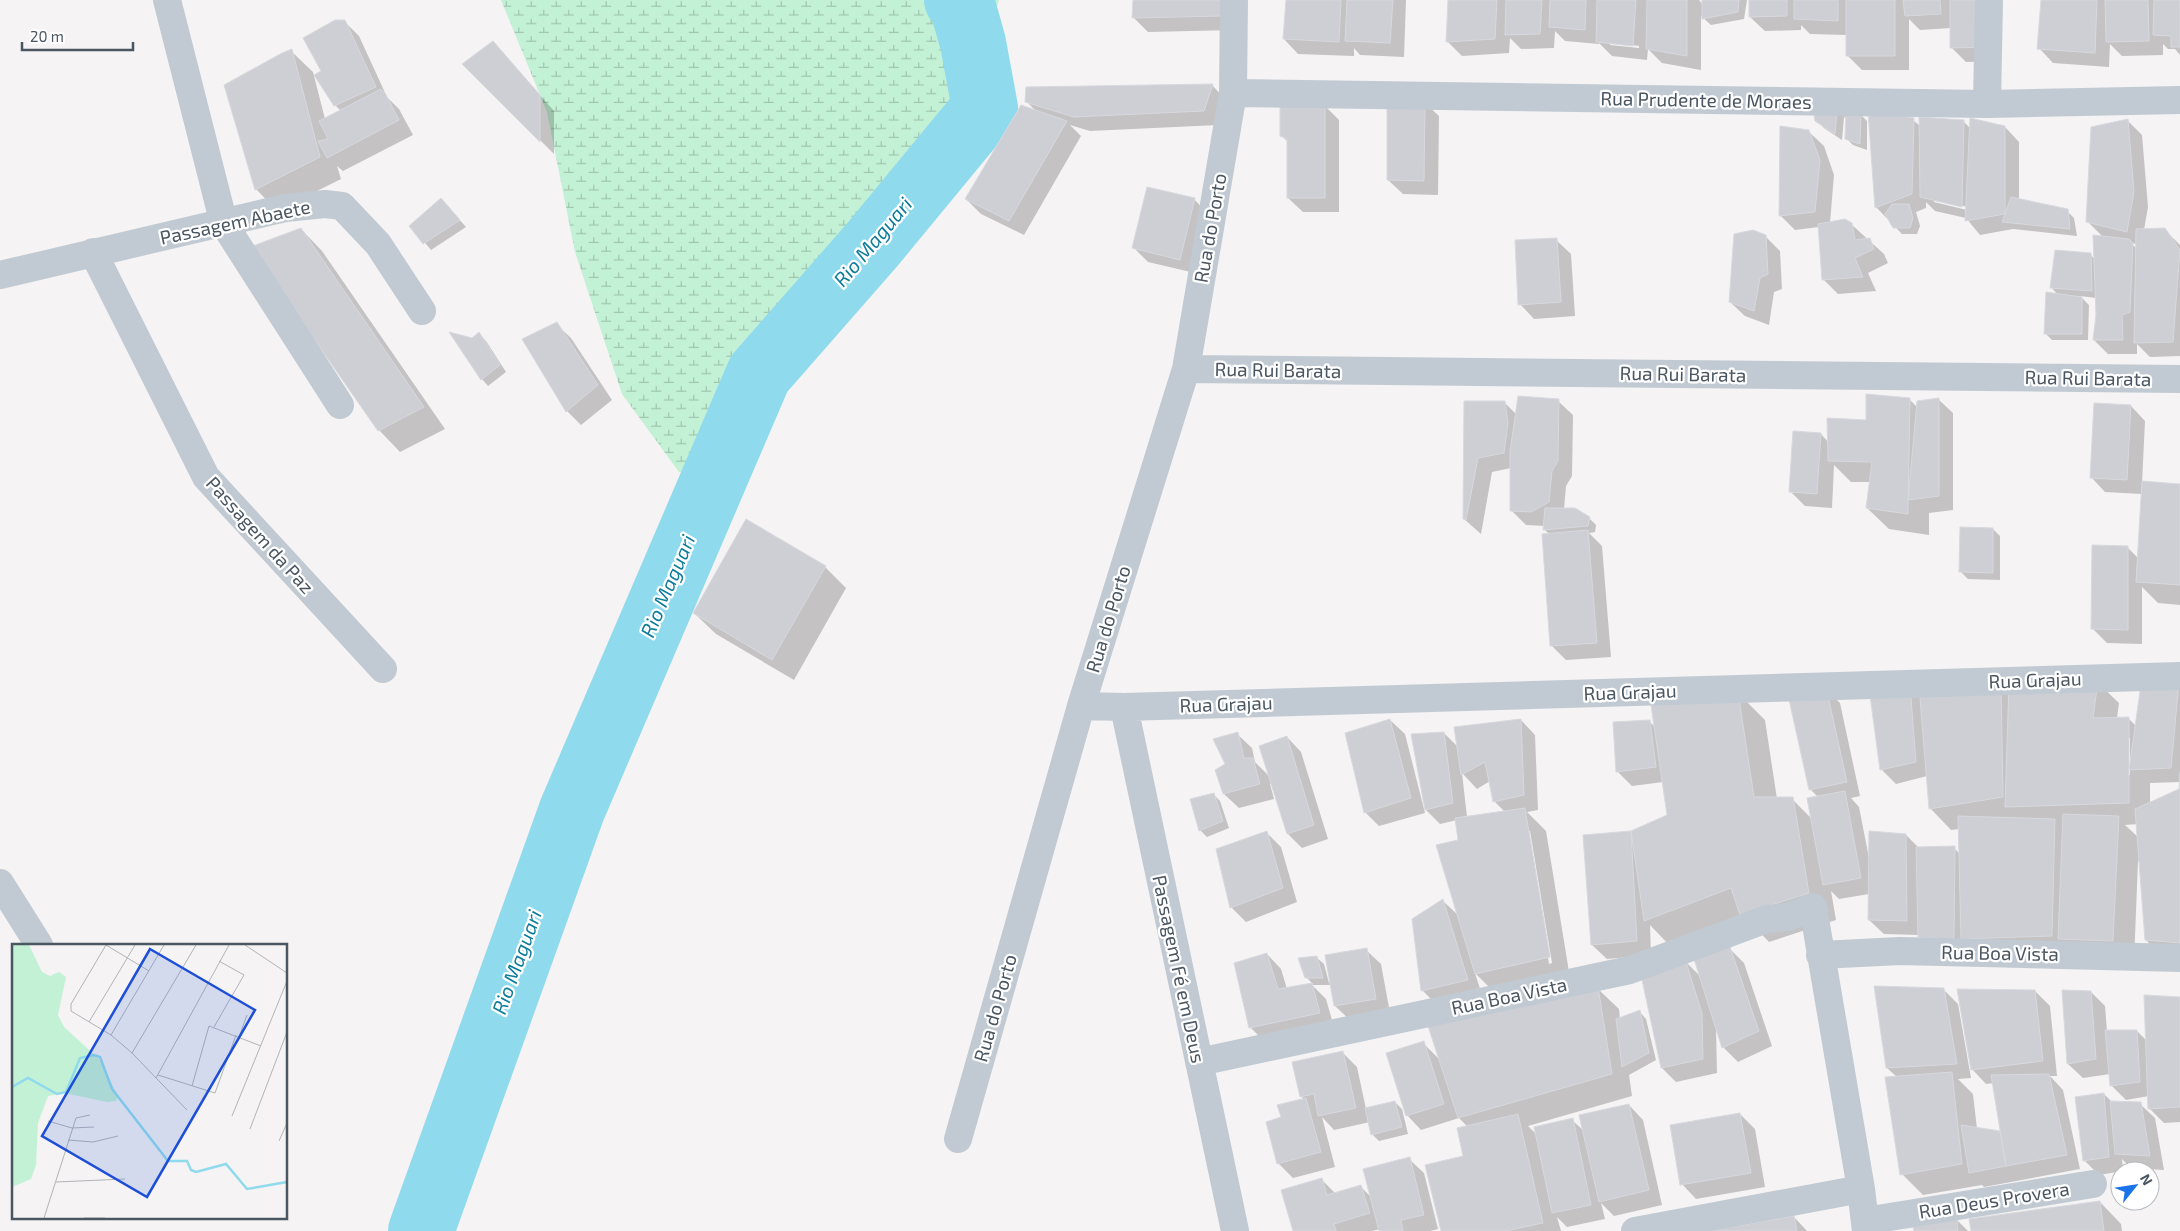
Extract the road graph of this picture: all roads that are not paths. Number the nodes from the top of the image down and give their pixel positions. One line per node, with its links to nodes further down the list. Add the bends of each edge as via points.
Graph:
1 (166, 0): 7 (street)
2 (1234, 0): 4 (street, Rua do Porto)
3 (1989, 0): 6 (street)
4 (1233, 93): 6 (street, Rua Prudente de Moraes); 11 (street, Rua do Porto)
5 (2180, 100): 6 (street, Rua Prudente de Moraes)
6 (1987, 104)
7 (224, 224): 8 (street, Passagem Abaete); 10 (street, Passagem Abaete, via 285,208 325,204 342,206 378,244); 13 (street)
8 (93, 252): 9 (street, Passagem Abaete); 14 (street, Passagem da Paz, via 206,477)
9 (0, 275)
10 (422, 312)
11 (1186, 369): 12 (street, Rua Rui Barata); 16 (street, Rua do Porto)
12 (2180, 379)
13 (340, 405)
14 (383, 669)
15 (2180, 676): 17 (street, Rua Grajau)
16 (1081, 706): 17 (street, Rua Grajau); 23 (street, Rua do Porto)
17 (1124, 707): 22 (street, Passagem Fé em Deus)
18 (0, 883): 19 (street)
19 (38, 944)
20 (1820, 955): 21 (street, Rua Boa Vista, via 1900,951); 22 (street, Rua Boa Vista, via 1813,907 1788,917 1767,920 1630,970); 25 (street)
21 (2180, 958)
22 (1199, 1062): 27 (street, Passagem Fé em Deus)
23 (958, 1139)
24 (2093, 1184): 26 (street, Rua Deus Provera)
25 (1861, 1189): 26 (street); 28 (street)
26 (1866, 1226)
27 (1235, 1231)
28 (1635, 1231)

